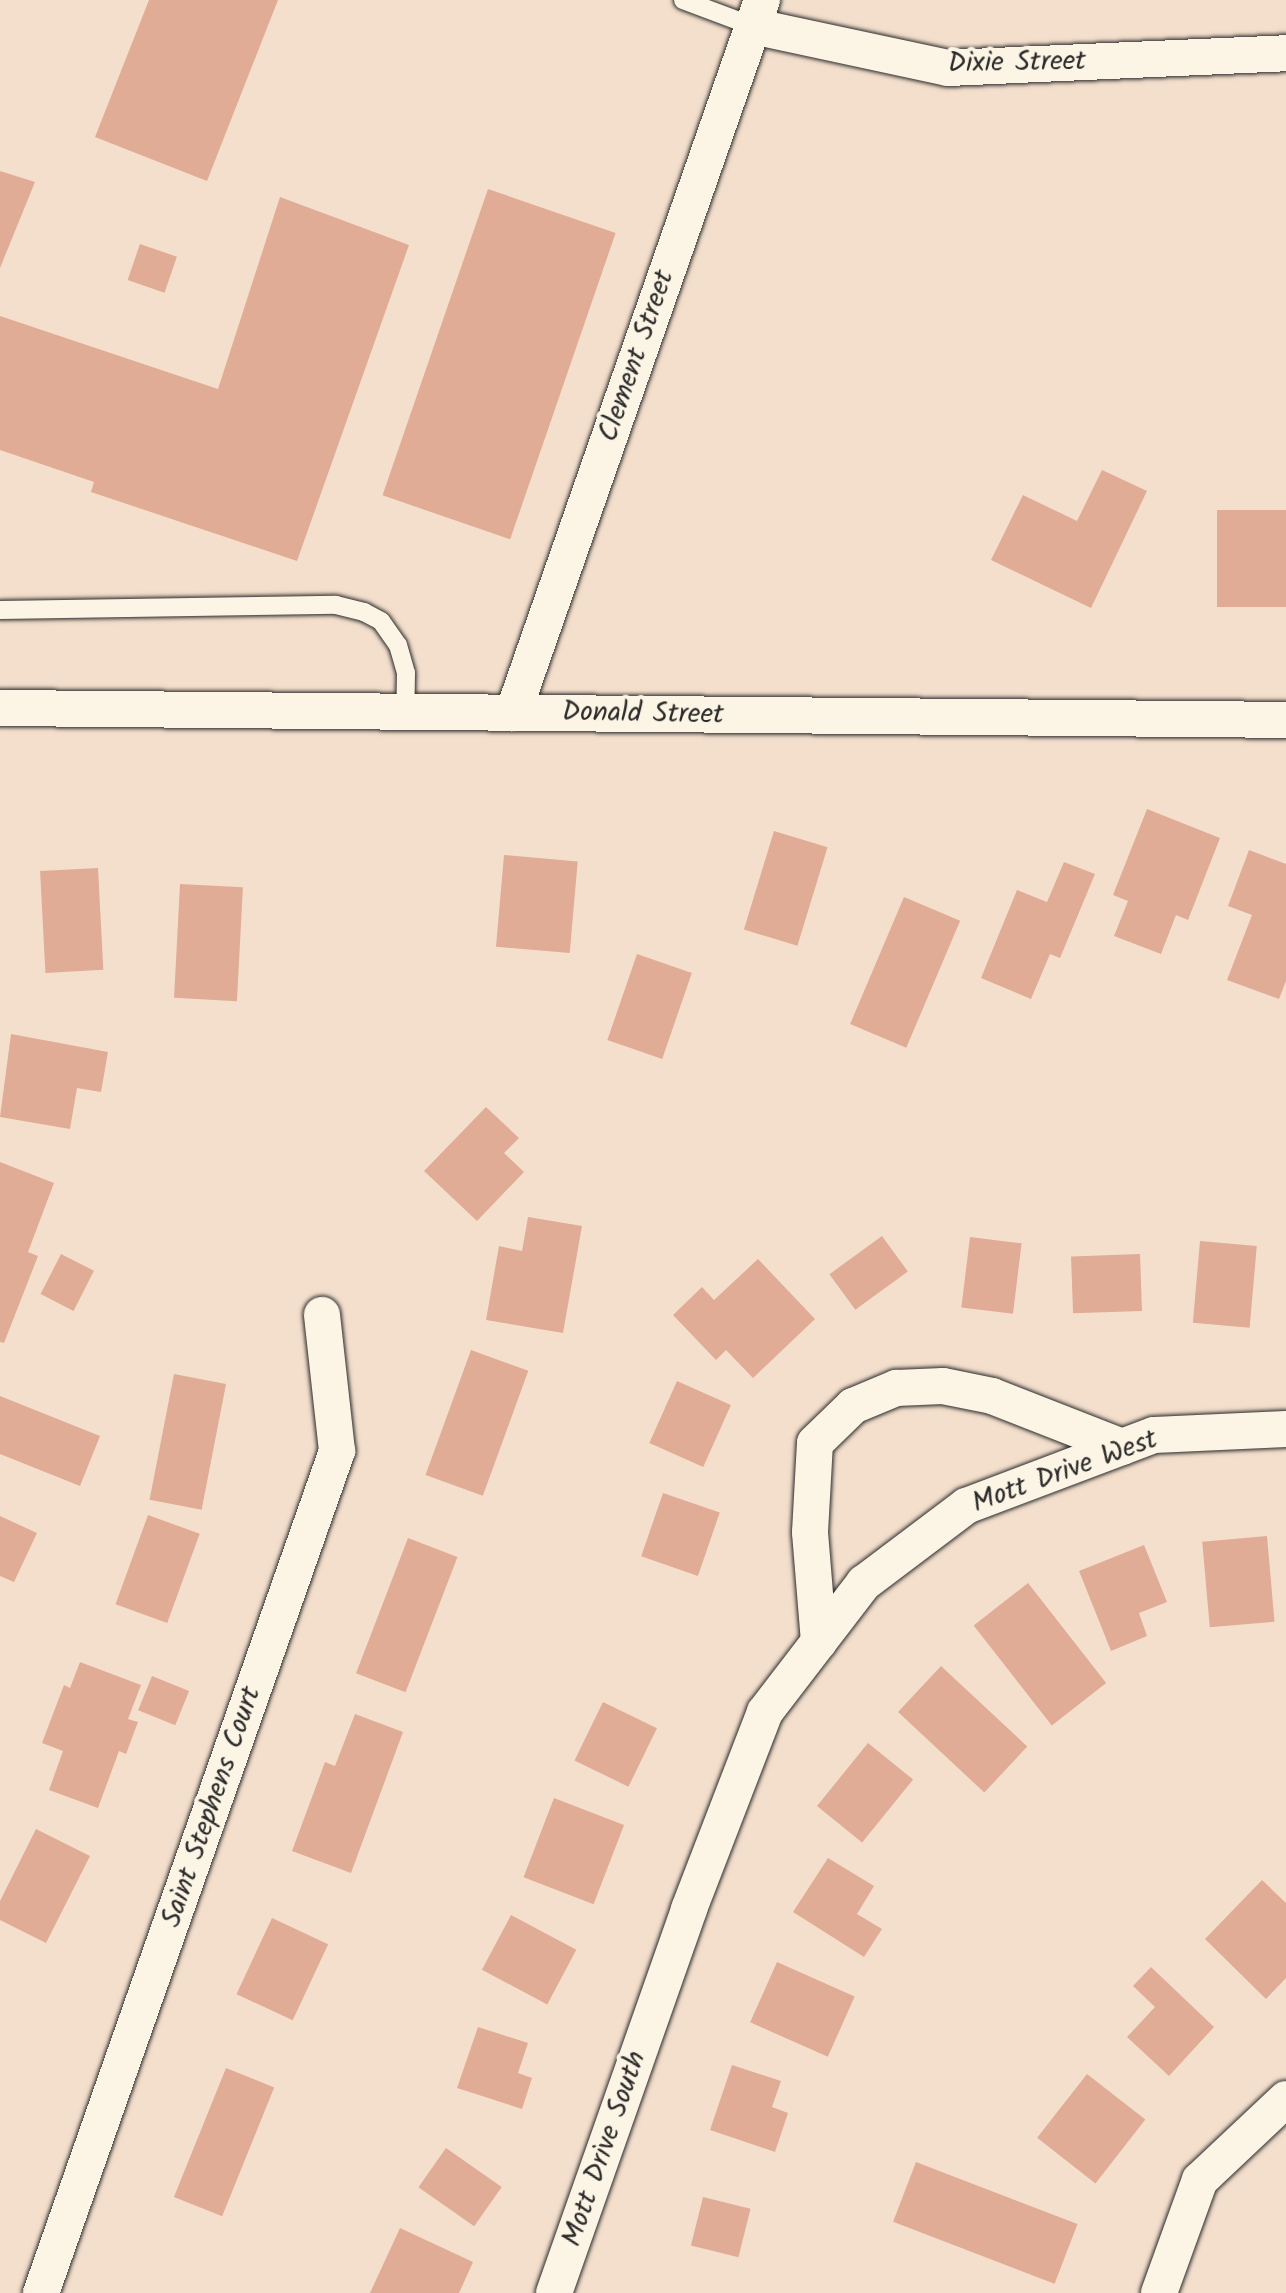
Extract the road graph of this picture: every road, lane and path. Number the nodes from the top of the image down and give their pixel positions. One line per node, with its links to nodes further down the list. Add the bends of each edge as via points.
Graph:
1 (683, 0): 2 (lane)
2 (757, 13): 3 (street, Dixie Street, via 948,68); 7 (street, Clement Street)
3 (1286, 53)
4 (0, 610): 6 (lane, via 336,605 364,612 381,621 398,645 406,673)
5 (0, 708): 6 (street, Donald Street)
6 (405, 712): 7 (street, Donald Street)
7 (513, 713): 8 (street, Donald Street)
8 (1286, 720)
9 (322, 1315): 15 (street, Saint Stephens Court, via 337,1451)
10 (1286, 1429): 11 (street, Mott Drive West, via 1154,1435)
11 (1122, 1447): 12 (street, Mott Drive West, via 966,1506 864,1583); 12 (street, via 992,1396 943,1386 896,1388 853,1406 815,1443 810,1532)
12 (819, 1642): 13 (street, Mott Drive West, via 765,1712)
13 (656, 2005): 16 (street, Mott Drive South)
14 (1286, 2099): 17 (street, via 1200,2180)
15 (41, 2293)
16 (554, 2293)
17 (1159, 2293)

